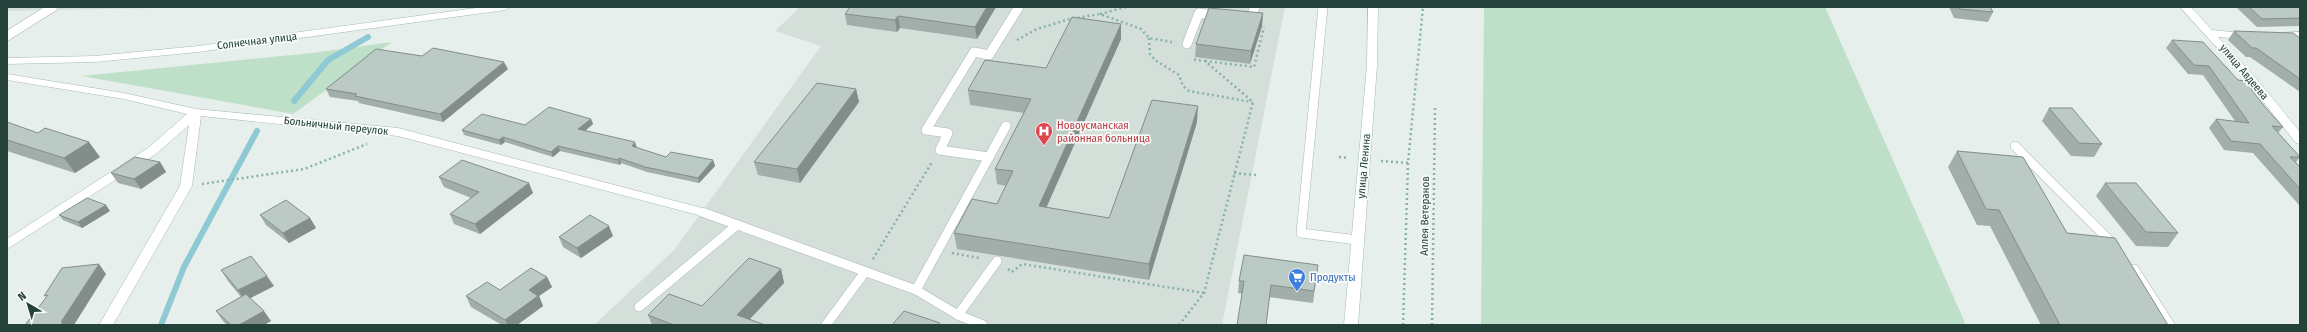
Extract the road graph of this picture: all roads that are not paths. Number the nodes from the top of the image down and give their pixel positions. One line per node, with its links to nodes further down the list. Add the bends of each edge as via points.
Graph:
1 (53, 7): 10 (lane)
2 (505, 7): 14 (street, Солнечная улица, via 271,40 162,52 93,59)
3 (1019, 7): 20 (lane, via 989,55 974,52 926,130 948,133 940,150)
4 (1255, 7): 13 (lane, via 1250,19 1199,14)
5 (1322, 7): 23 (lane, via 1301,233)
6 (1373, 7): 23 (street, улица Ленина, via 1372,65)
7 (2185, 7): 8 (street, улица Авдеева)
8 (2211, 33): 12 (street); 18 (street, улица Авдеева)
9 (2300, 35): 11 (street)
10 (7, 36)
11 (2272, 36)
12 (2258, 37)
13 (1187, 44)
14 (7, 61)
15 (7, 77): 16 (street, via 124,96)
16 (196, 112): 21 (street, Больничный переулок, via 398,132); 24 (street, via 152,152); 32 (street, via 186,186)
17 (1006, 126): 20 (lane)
18 (2300, 140)
19 (2015, 146): 25 (lane)
20 (989, 157): 29 (lane)
21 (702, 212): 22 (lane)
22 (737, 225): 28 (lane); 30 (lane)
23 (1357, 240): 35 (street, улица Ленина)
24 (7, 245)
25 (2119, 250)
26 (997, 261): 31 (lane)
27 (2129, 262): 36 (lane)
28 (866, 272): 29 (lane); 33 (lane)
29 (916, 290): 31 (lane)
30 (639, 307)
31 (958, 315): 34 (lane)
32 (106, 325)
33 (826, 325)
34 (983, 325)
35 (1351, 325)
36 (2170, 325)

